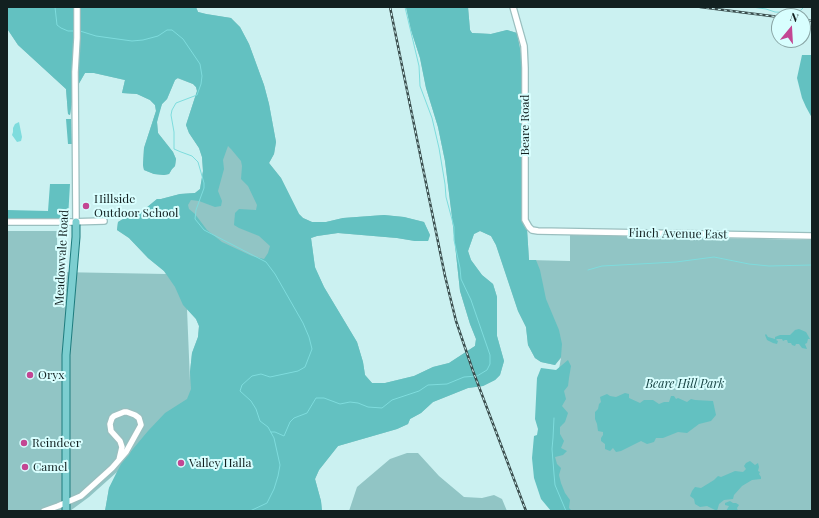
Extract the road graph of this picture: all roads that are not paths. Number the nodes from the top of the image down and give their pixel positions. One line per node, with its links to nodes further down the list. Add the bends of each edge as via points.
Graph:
1 (77, 7): 5 (street, Meadowvale Road)
2 (513, 7): 6 (street, Beare Road, via 524,46 526,220 532,230)
3 (104, 221): 5 (street)
4 (7, 222): 5 (street)
5 (76, 222): 9 (main road, Meadowvale Road, via 66,355)
6 (544, 231): 7 (street, Finch Avenue East)
7 (812, 236)
8 (119, 460): 8 (street, via 141,425 139,418 127,412 114,416 110,424 111,431 122,447); 9 (street, via 85,493)
9 (66, 503): 10 (street); 11 (main road, Meadowvale Road)
10 (44, 511)
11 (66, 511)

